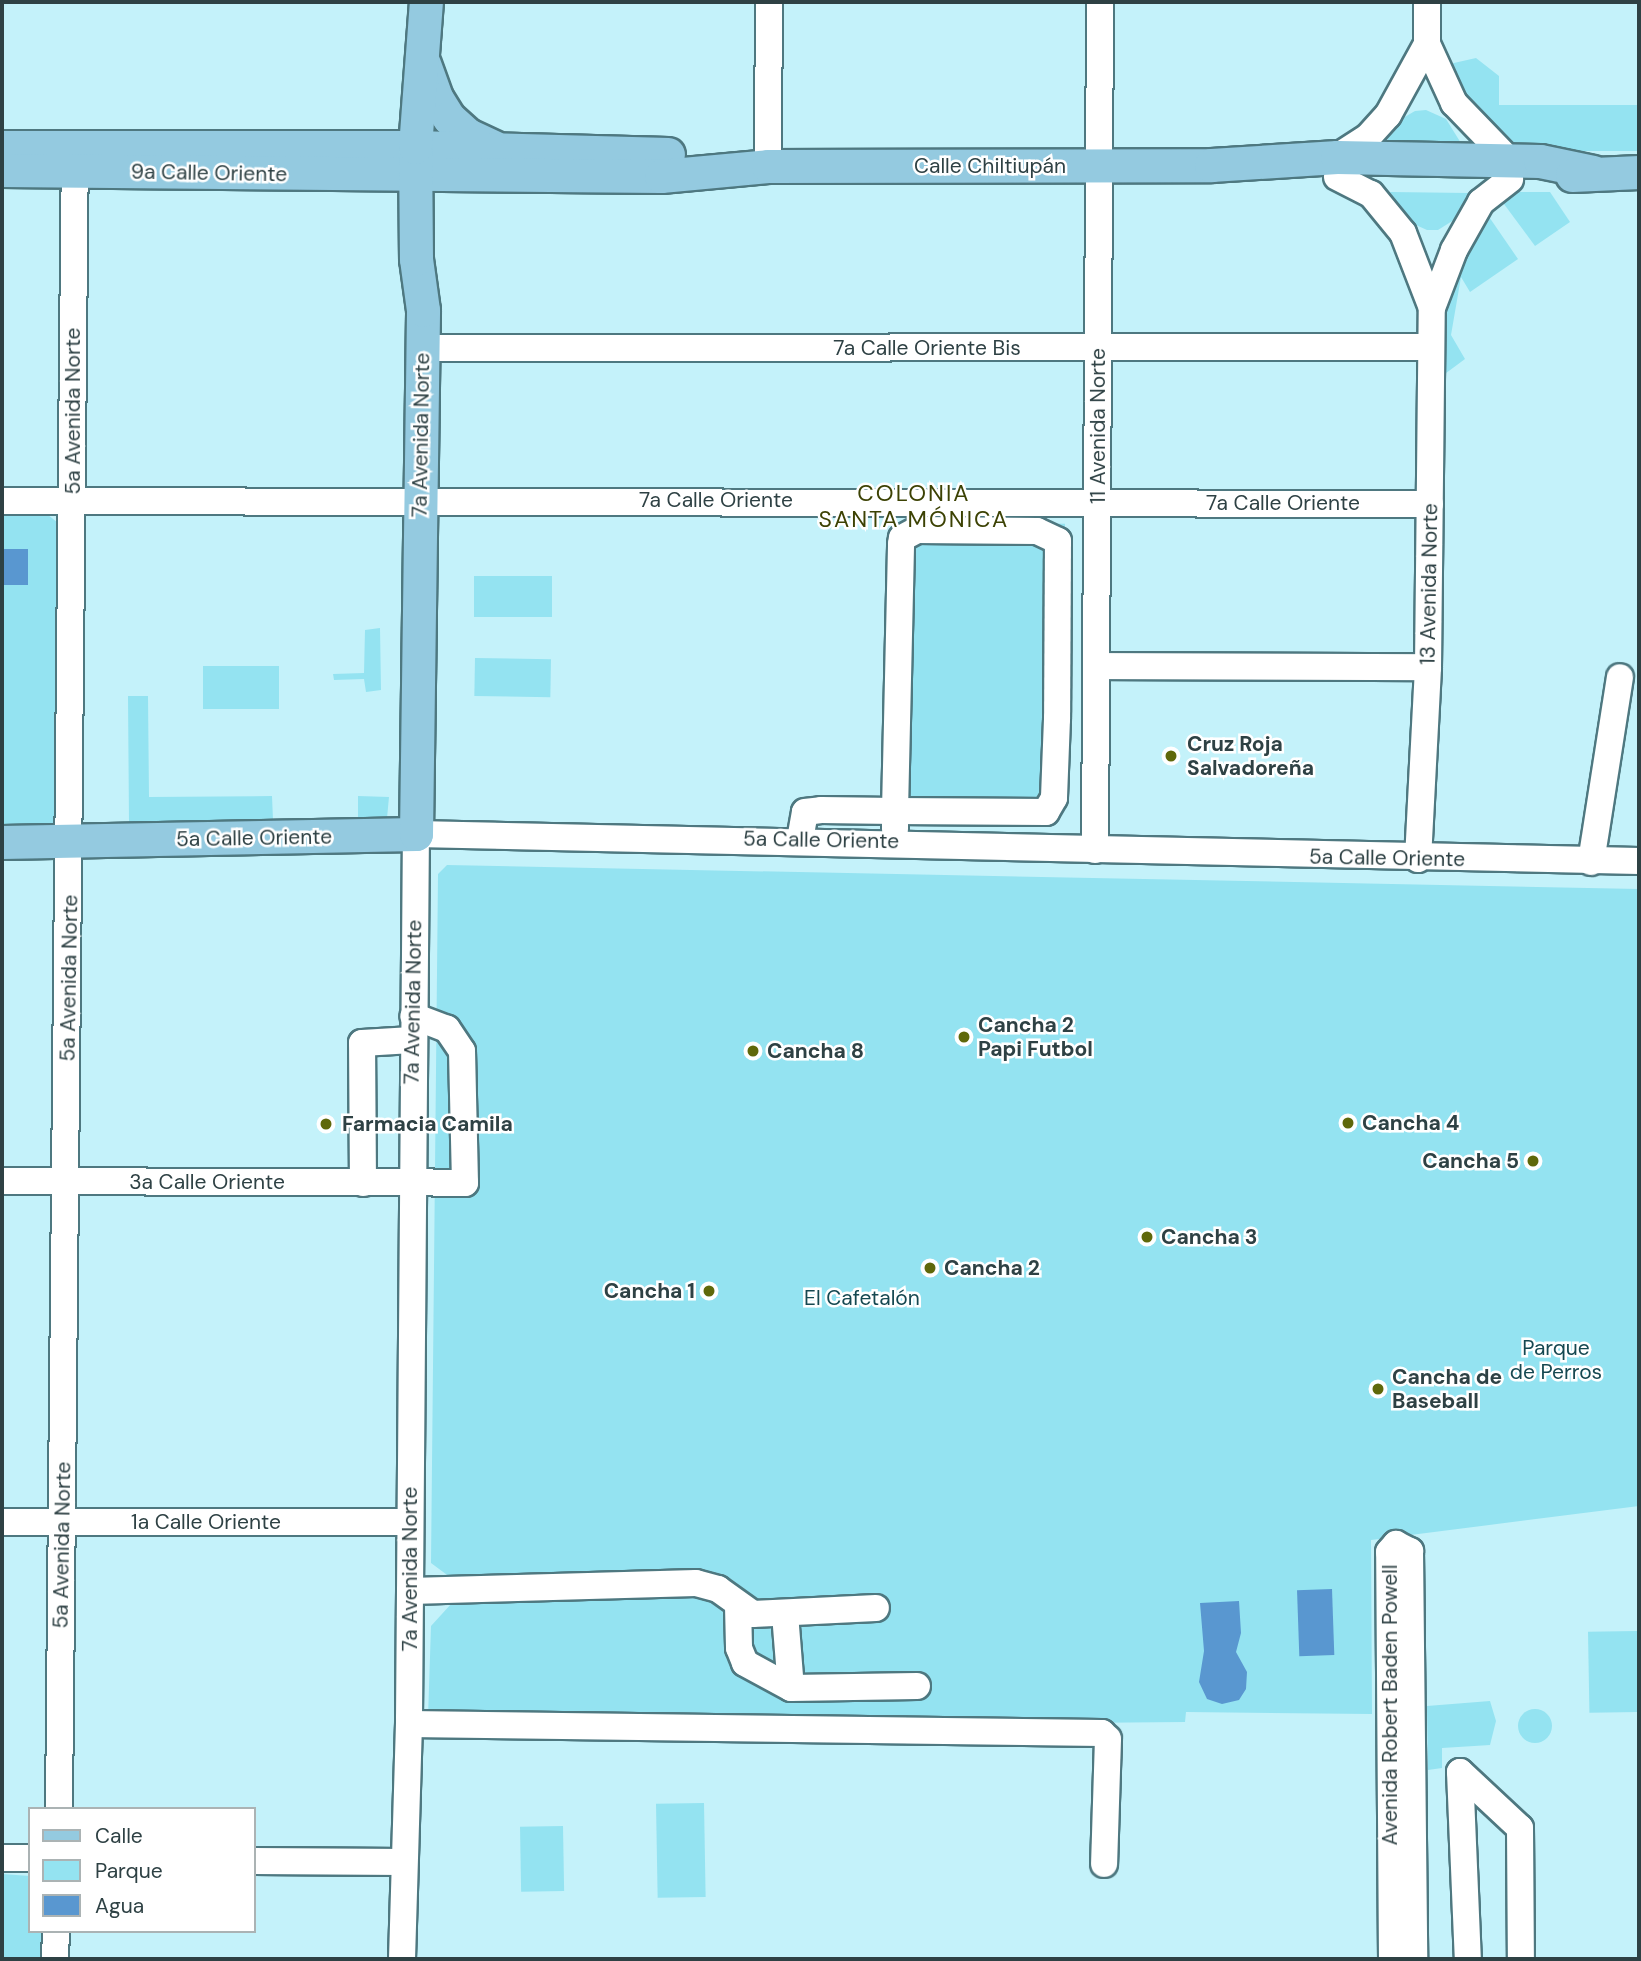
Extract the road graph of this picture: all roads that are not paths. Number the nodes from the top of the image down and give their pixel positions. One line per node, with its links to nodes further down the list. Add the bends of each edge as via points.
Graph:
1 (426, 2): 6 (main road, 7a Avenida Norte)
2 (769, 2): 13 (street)
3 (1100, 2): 12 (street, 11 Avenida Norte)
4 (1427, 2): 5 (street)
5 (1427, 44): 14 (street, via 1388,115); 16 (street, via 1454,103)
6 (422, 58): 8 (main road, via 406,120); 9 (main road, via 449,118 468,135); 11 (main road, 7a Avenida Norte)
7 (2, 146): 10 (main road, 9a Calle Oriente)
8 (378, 149): 10 (main road, 9a Calle Oriente); 11 (main road, 9a Calle Oriente)
9 (499, 150): 11 (main road, Calle Chiltiupán); 13 (main road, Calle Chiltiupán, via 656,153)
10 (75, 158): 11 (main road, 9a Calle Oriente); 15 (main road, 9a Calle Oriente); 24 (street, 5a Avenida Norte)
11 (427, 162): 13 (main road, Calle Chiltiupán, via 661,176); 21 (main road, 7a Avenida Norte, via 416,258 423,310)
12 (1098, 165): 13 (main road, Calle Chiltiupán); 14 (main road, Calle Chiltiupán); 19 (street, 11 Avenida Norte)
13 (768, 166)
14 (1337, 167): 16 (main road, Calle Chiltiupán); 18 (street, 13 Avenida Norte, via 1371,194 1403,233)
15 (2, 170)
16 (1510, 170): 17 (main road, Calle Chiltiupán, via 1540,161 1593,172); 18 (street, 13 Avenida Norte, via 1481,202 1454,250)
17 (1639, 172)
18 (1432, 308): 20 (street, 13 Avenida Norte)
19 (1098, 347): 20 (street, 7a Calle Oriente Bis); 21 (street, 7a Calle Oriente Bis); 25 (street, 11 Avenida Norte)
20 (1431, 347): 26 (street, 13 Avenida Norte)
21 (422, 348): 22 (main road, 7a Avenida Norte)
22 (419, 498): 24 (street, 7a Calle Oriente); 25 (street, 7a Calle Oriente); 31 (main road, 7a Avenida Norte)
23 (2, 501): 24 (street, 7a Calle Oriente)
24 (73, 502): 35 (street, 5a Avenida Norte)
25 (1098, 502): 26 (street, 7a Calle Oriente); 27 (street, 11 Avenida Norte)
26 (1430, 504): 28 (street, 13 Avenida Norte)
27 (1098, 666): 28 (street); 36 (street, 11 Avenida Norte)
28 (1428, 667): 37 (street, 13 Avenida Norte)
29 (1620, 677): 39 (street)
30 (895, 811): 30 (street, via 902,538 917,530 1051,535 1061,553 1051,807 1036,814); 32 (street, via 805,812); 33 (street)
31 (416, 834): 32 (street, 5a Calle Oriente); 35 (main road, 5a Calle Oriente); 40 (street, 7a Avenida Norte)
32 (800, 839): 33 (street, 5a Calle Oriente)
33 (895, 841): 36 (street, 5a Calle Oriente)
34 (2, 842): 35 (main road, 5a Calle Oriente)
35 (71, 842): 42 (street, 5a Avenida Norte)
36 (1095, 850): 37 (street, 5a Calle Oriente)
37 (1418, 859): 39 (street, 5a Calle Oriente)
38 (1639, 861): 39 (street, 5a Calle Oriente)
39 (1591, 862)
40 (413, 1028): 43 (street, via 362,1043); 44 (street, 7a Avenida Norte); 44 (street, 3a Calle Oriente, via 447,1029 462,1051 465,1183)
41 (2, 1181): 42 (street, 3a Calle Oriente)
42 (66, 1181): 43 (street, 3a Calle Oriente); 46 (street, 5a Avenida Norte)
43 (363, 1183): 44 (street, 3a Calle Oriente)
44 (412, 1183): 47 (street, 7a Avenida Norte)
45 (2, 1522): 46 (street, 1a Calle Oriente)
46 (62, 1522): 47 (street, 1a Calle Oriente); 55 (street, 5a Avenida Norte)
47 (410, 1522): 48 (street, 7a Avenida Norte)
48 (410, 1591): 49 (street, via 696,1583 718,1589); 54 (street, 7a Avenida Norte)
49 (738, 1606): 51 (street, via 753,1614); 53 (street, via 739,1648 745,1662)
50 (876, 1608): 51 (street)
51 (785, 1614): 53 (street)
52 (917, 1686): 53 (street)
53 (790, 1688)
54 (409, 1724): 60 (street, 7a Avenida Norte); 61 (street, via 1102,1732 1108,1739)
55 (59, 1807)
56 (1402, 1823): 56 (street, Avenida Robert Baden Powell, via 1410,1551 1396,1544 1389,1552); 65 (street, Avenida Robert Baden Powell); 66 (street, Avenida Robert Baden Powell)
57 (2, 1858): 58 (street)
58 (28, 1858)
59 (256, 1861): 60 (street)
60 (404, 1863): 64 (street, 7a Avenida Norte)
61 (1104, 1864)
62 (56, 1933): 63 (street)
63 (55, 1959)
64 (402, 1959)
65 (1392, 1959)
66 (1413, 1959)
67 (1468, 1959): 68 (street, via 1460,1772 1520,1828)
68 (1521, 1959)

